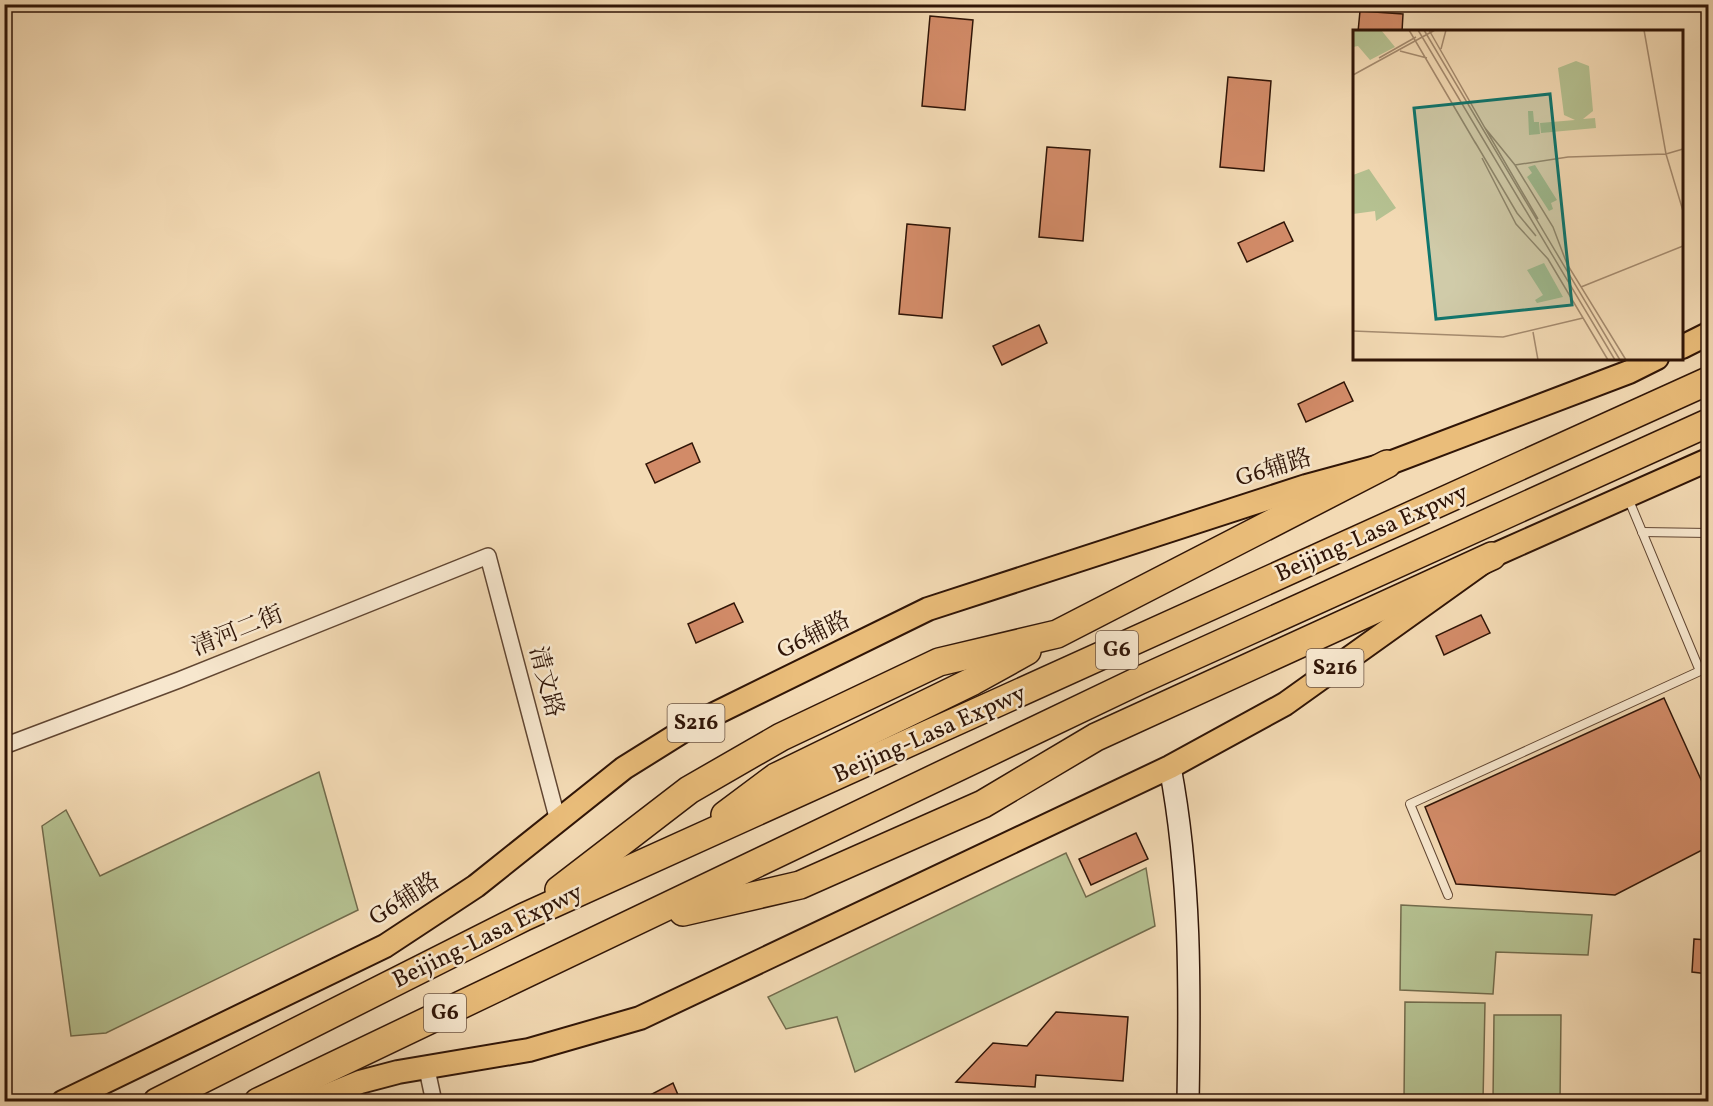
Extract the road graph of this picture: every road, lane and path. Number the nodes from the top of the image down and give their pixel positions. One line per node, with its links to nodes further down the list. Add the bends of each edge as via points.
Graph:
1 (1708, 334): 2 (main road)
2 (1683, 346)
3 (1653, 360): 7 (main road, G6辅路 / S216)
4 (1708, 381): 17 (highway, Beijing-Lasa Expwy / G6)
5 (1708, 423): 20 (highway, Beijing-Lasa Expwy / G6, via 1138,681)
6 (1708, 460): 8 (main road, S216)
7 (1387, 464): 13 (highway); 16 (main road, G6辅路 / S216, via 1306,486 928,609 696,723 624,768)
8 (1627, 496): 9 (lane); 12 (main road, S216)
9 (1642, 532): 10 (lane); 18 (lane, via 1700,671 1410,804)
10 (1708, 533)
11 (488, 556): 14 (street, 清河二街); 16 (street, 清文路)
12 (1492, 556): 15 (main road, S216, via 1285,704); 20 (highway, via 1096,737 983,804 800,885)
13 (1057, 634): 17 (highway, via 973,681 776,777); 19 (highway, via 939,662 781,737 689,790)
14 (4, 746)
15 (1170, 767): 21 (main road, S216, via 640,1018 529,1050); 27 (street, via 1191,964)
16 (558, 821): 22 (main road, G6辅路 / S216, via 476,886 385,945)
17 (684, 846): 19 (highway, Beijing-Lasa Expwy / G6)
18 (1448, 895)
19 (524, 917): 23 (highway, Beijing-Lasa Expwy / G6)
20 (632, 924): 24 (highway, Beijing-Lasa Expwy / G6)
21 (426, 1065): 25 (main road, S216, via 360,1082); 26 (street)
22 (63, 1101)
23 (157, 1101)
24 (258, 1101)
25 (311, 1101)
26 (434, 1101)
27 (1188, 1101)

